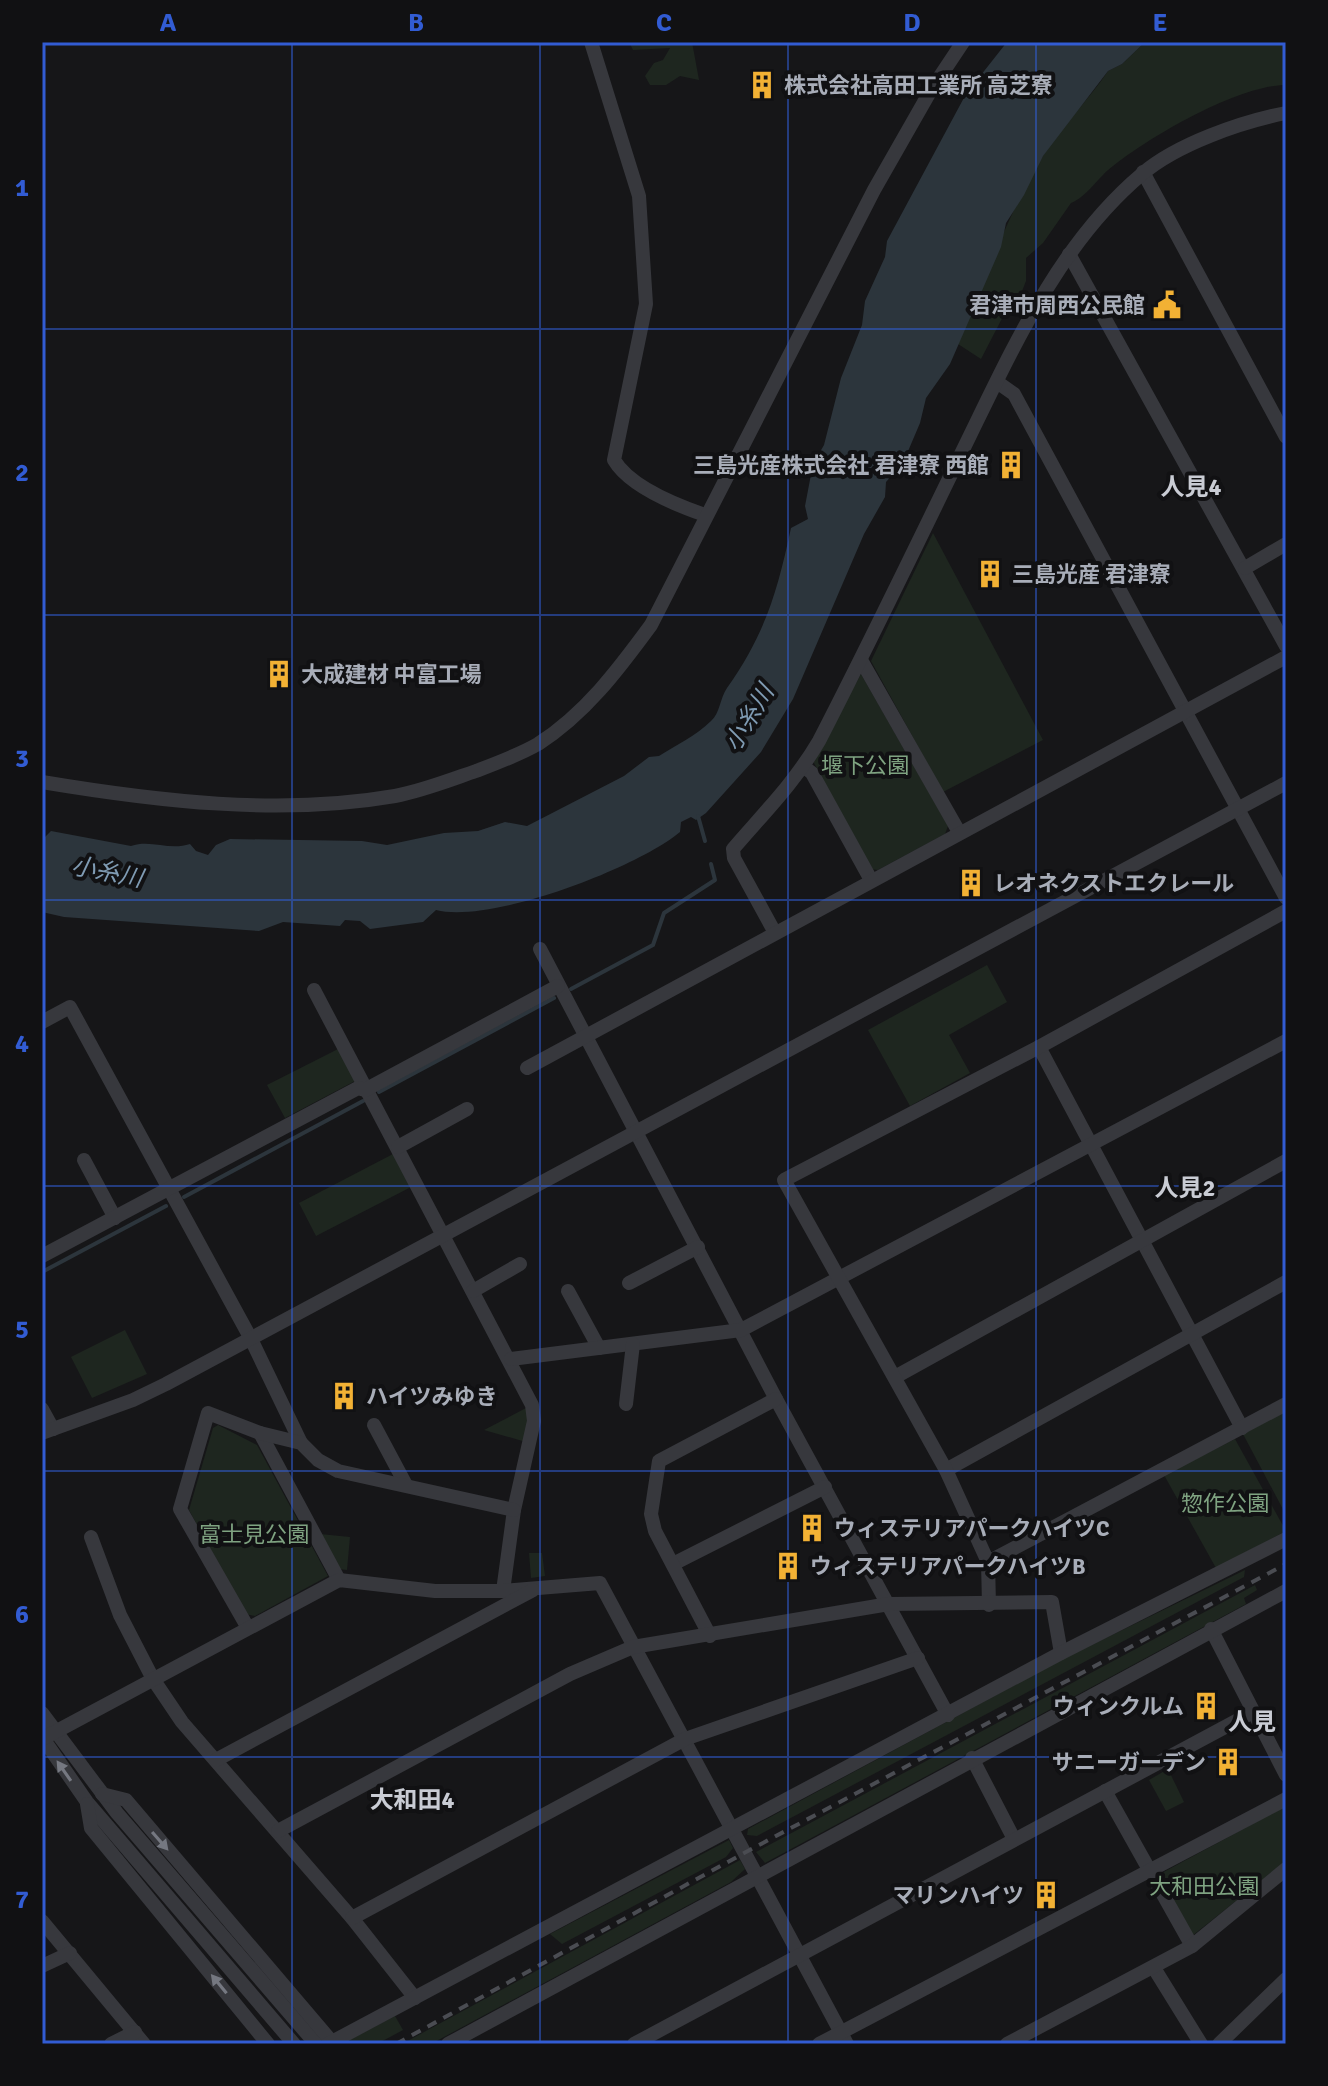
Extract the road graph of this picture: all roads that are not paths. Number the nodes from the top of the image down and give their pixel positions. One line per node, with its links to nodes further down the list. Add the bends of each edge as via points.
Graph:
1 (591, 42): 8 (street, via 639,196 646,304 614,460 621,472)
2 (963, 42): 8 (street, via 874,190)
3 (1286, 113): 4 (street, via 1232,127)
4 (1143, 172): 5 (street); 7 (street)
5 (1069, 254): 6 (street); 10 (street)
6 (997, 382): 13 (street); 14 (street, via 1014,394)
7 (1286, 437)
8 (705, 515): 16 (street, via 651,625 618,671 571,719 498,762 396,796 327,804 200,800)
9 (1286, 544): 10 (street)
10 (1245, 568): 11 (street)
11 (1286, 646)
12 (1286, 657): 14 (street)
13 (861, 660): 15 (street); 19 (street)
14 (1186, 709): 18 (street); 19 (street)
15 (804, 767): 20 (street); 23 (street, via 733,849)
16 (42, 782)
17 (1286, 783): 18 (street)
18 (1237, 809): 21 (street); 34 (street)
19 (959, 832): 20 (street)
20 (871, 880): 23 (street)
21 (1286, 898)
22 (1286, 911): 30 (street)
23 (774, 931): 28 (street)
24 (540, 949): 25 (street)
25 (558, 986): 28 (street); 32 (street)
26 (314, 990): 32 (street)
27 (42, 1022): 39 (street, via 70,1007)
28 (584, 1036): 31 (street); 34 (street)
29 (1286, 1041): 35 (street)
30 (1039, 1047): 35 (street); 46 (street, via 784,1180)
31 (527, 1068)
32 (365, 1090): 36 (street); 39 (street, via 358,1088)
33 (467, 1109): 36 (street)
34 (636, 1132): 41 (street); 43 (street)
35 (1089, 1146): 42 (street); 46 (street)
36 (398, 1147): 41 (street)
37 (84, 1160): 40 (street)
38 (1286, 1161): 42 (street)
39 (167, 1190): 40 (street); 53 (street)
40 (115, 1218): 44 (street)
41 (443, 1235): 49 (street); 53 (street)
42 (1140, 1241): 52 (street); 57 (street)
43 (698, 1247): 48 (street); 51 (street)
44 (43, 1252)
45 (520, 1264): 49 (street)
46 (838, 1279): 51 (street); 57 (street)
47 (1286, 1282): 52 (street)
48 (629, 1283)
49 (473, 1291): 56 (street)
50 (568, 1291): 55 (street)
51 (741, 1330): 54 (street); 58 (street)
52 (1190, 1333): 63 (street); 67 (street)
53 (251, 1339): 64 (street, via 133,1400); 66 (street)
54 (633, 1344): 55 (street); 59 (street)
55 (599, 1348): 56 (street)
56 (511, 1359): 70 (street, via 534,1421)
57 (895, 1377): 67 (street)
58 (776, 1399): 69 (street); 74 (street, via 659,1461 651,1514)
59 (626, 1404)
60 (1286, 1404): 63 (street)
61 (42, 1409): 64 (street)
62 (374, 1425): 68 (street)
63 (1242, 1428): 73 (street)
64 (47, 1431)
65 (260, 1433): 66 (street); 75 (street); 81 (street, via 208,1413 180,1509)
66 (301, 1443): 68 (street, via 338,1471)
67 (946, 1470): 73 (street)
68 (406, 1485): 70 (street)
69 (825, 1487): 74 (street); 79 (street)
70 (514, 1510): 77 (street)
71 (91, 1537): 87 (street, via 120,1615)
72 (1286, 1539): 85 (street)
73 (988, 1562): 80 (street)
74 (673, 1564): 83 (street)
75 (339, 1580): 77 (street, via 435,1591); 81 (street)
76 (535, 1589): 77 (street); 84 (street, via 600,1583); 94 (street)
77 (503, 1591)
78 (1286, 1591): 82 (street)
79 (889, 1604): 80 (street); 83 (street); 86 (street)
80 (989, 1605): 85 (street, via 1052,1602)
81 (248, 1628): 87 (street)
82 (1211, 1629): 88 (street); 93 (street)
83 (710, 1636): 84 (street)
84 (633, 1647): 92 (street); 101 (street, via 570,1674)
85 (1061, 1653): 90 (street)
86 (918, 1658): 90 (street); 92 (street)
87 (153, 1679): 91 (street); 94 (street)
88 (1253, 1712): 95 (street); 96 (street)
89 (42, 1713): 91 (street)
90 (948, 1715): 100 (street)
91 (45, 1737): 97 (street); 99 (street, one-way to 91)
92 (685, 1739): 100 (street); 106 (street)
93 (972, 1758): 102 (street); 105 (street)
94 (216, 1760): 101 (street)
95 (1286, 1775)
96 (1105, 1791): 102 (street); 104 (street)
97 (102, 1793): 117 (street, one-way to 117, via 126,1800); 122 (street)
98 (1286, 1799): 104 (street)
99 (87, 1802): 120 (street, one-way to 99, via 91,1828); 121 (street)
100 (732, 1827): 105 (street); 114 (street)
101 (278, 1831): 106 (street)
102 (1014, 1839): 110 (street)
103 (1286, 1869): 108 (street)
104 (1150, 1871): 108 (street); 116 (street)
105 (757, 1875): 110 (street); 118 (street)
106 (352, 1918): 114 (street)
107 (42, 1921): 109 (street)
108 (1192, 1946): 112 (street)
109 (70, 1953): 111 (street); 115 (street)
110 (800, 1957): 116 (street); 123 (street)
111 (42, 1966)
112 (1154, 1968): 125 (street); 126 (street)
113 (1286, 1979): 127 (street)
114 (415, 1998): 117 (street)
115 (139, 2038): 119 (street)
116 (844, 2038): 124 (street)
117 (330, 2043)
118 (453, 2043)
119 (111, 2044)
120 (268, 2044)
121 (294, 2044)
122 (316, 2044)
123 (634, 2044)
124 (819, 2044)
125 (1007, 2044)
126 (1201, 2044)
127 (1219, 2044)

